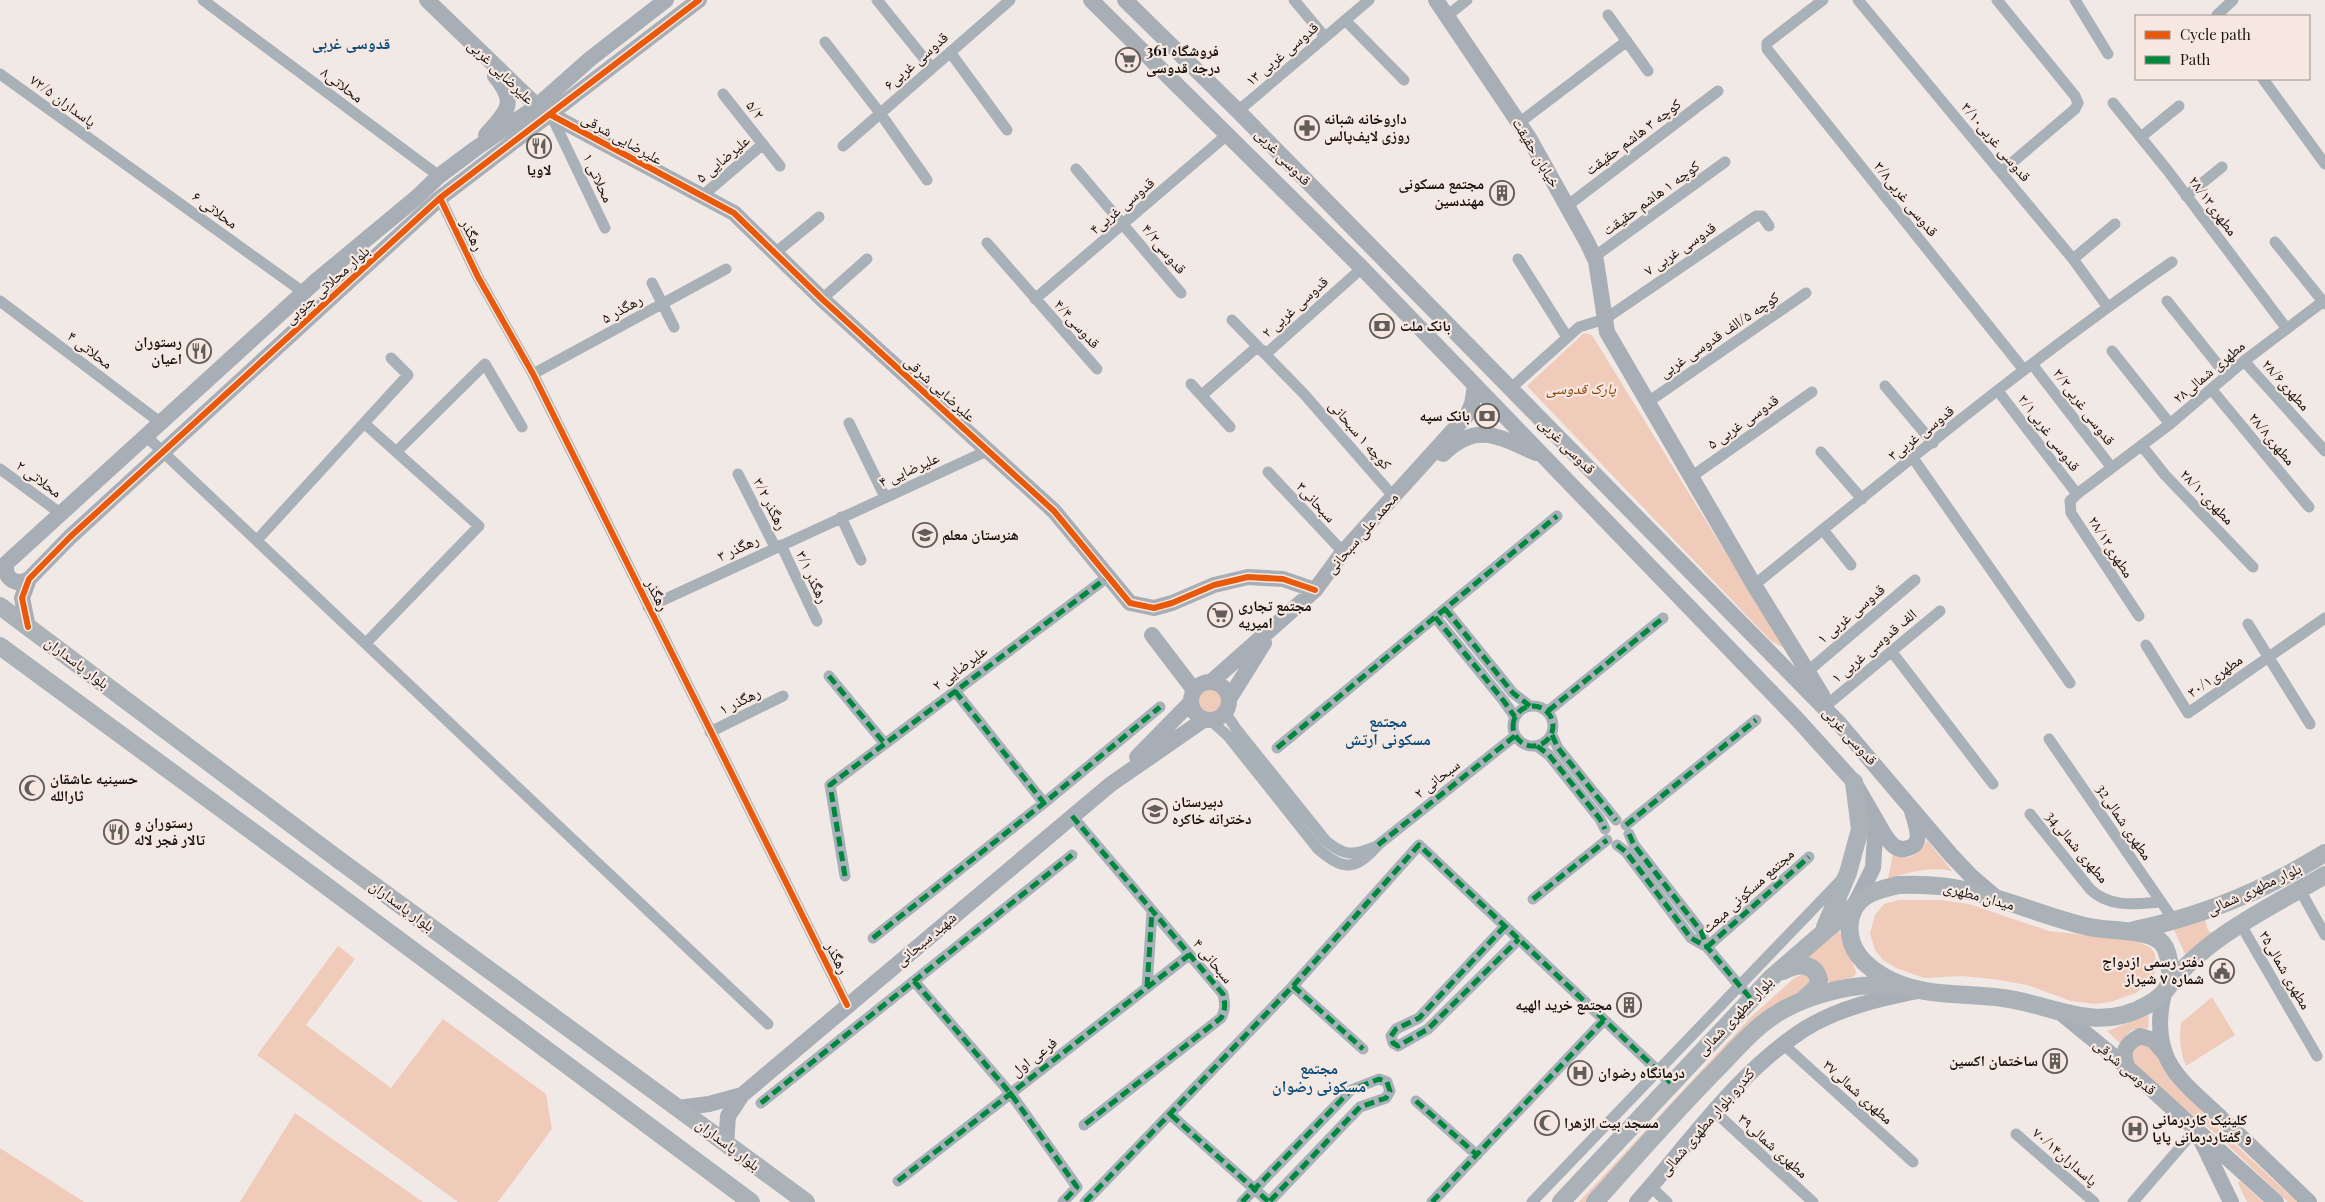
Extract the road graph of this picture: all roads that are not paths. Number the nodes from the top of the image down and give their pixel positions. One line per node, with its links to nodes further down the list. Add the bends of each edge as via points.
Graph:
1 (203, 0): 56 (street, محلاتی۸)
2 (427, 0): 23 (street, علیرضایی غربی)
3 (666, 0): 39 (street, بلوار محلاتی جنوبی, via 590,59)
4 (699, 0): 39 (street, بلوار محلاتی جنوبی)
5 (877, 0): 30 (street)
6 (1010, 0): 28 (street, قدوسی غربی۶)
7 (1090, 0): 27 (street, قدوسی غربی)
8 (1125, 0): 22 (street, قدوسی غربی)
9 (1294, 0): 24 (street)
10 (1369, 0): 21 (street, ۱۳ قدوسی غربی)
11 (1436, 0): 20 (street, خیابان حقیقت)
12 (1467, 0): 20 (street)
13 (1823, 0): 99 (street, قدوسی غربی۳/۸, via 1767,43 1766,49)
14 (1858, 0): 55 (street, قدوسی غربی۳/۱۰)
15 (1997, 0): 55 (street, via 2078,102 2075,109)
16 (2075, 0): 29 (street)
17 (2233, 0): 19 (street)
18 (1608, 15): 25 (street)
19 (2217, 15)
20 (1446, 16): 42 (street, خیابان حقیقت)
21 (1346, 20): 24 (street, ۱۳ قدوسی غربی); 33 (street)
22 (1152, 26): 27 (street); 40 (street, قدوسی غربی)
23 (464, 37): 39 (street, علیرضایی غربی); 48 (street, علیرضایی غربی, via 506,89 508,96 505,112)
24 (1325, 37): 40 (street, ۱۳ قدوسی غربی)
25 (1627, 41): 31 (street); 42 (street)
26 (825, 42): 41 (street)
27 (1135, 44): 44 (street, قدوسی غربی)
28 (950, 52): 30 (street, قدوسی غربی۶); 43 (street)
29 (2108, 54)
30 (931, 67): 41 (street, قدوسی غربی۶)
31 (1648, 71)
32 (0, 74): 49 (street, ۷۲/۵ پاسداران)
33 (1404, 80)
34 (2265, 80): 51 (street)
35 (1718, 91): 61 (street, کوچه ۳ هاشم حقیقت)
36 (724, 94): 46 (street, ۵/۲)
37 (2113, 103): 45 (street, مطهری۲۸/۱۳)
38 (2179, 106): 45 (street)
39 (544, 110): 48 (street, بلوار محلاتی جنوبی); 58 (street, علیرضایی شرقی); 60 (street, بلوار محلاتی جنوبی, via 494,156); 66 (street, ۱ محلاتی)
40 (1238, 111): 67 (street, قدوسی غربی)
41 (880, 113): 47 (street, قدوسی غربی۶); 57 (street)
42 (1519, 123): 61 (street, خیابان حقیقت)
43 (1007, 130)
44 (1228, 134): 63 (street, قدوسی غربی۴); 70 (street, قدوسی غربی)
45 (2141, 137): 59 (street, مطهری۲۸/۱۳)
46 (763, 144): 52 (street, ۵/۲); 58 (street, ۵ علیرضایی)
47 (842, 146)
48 (474, 149): 56 (street, بلوار محلاتی جنوبی)
49 (109, 153): 80 (street, ۶ محلاتی)
50 (1725, 162): 72 (street, کوچه ۱ هاشم حقیقت)
51 (2325, 164)
52 (780, 166)
53 (2222, 167): 59 (street)
54 (1076, 169): 63 (street, قدوسی۴/۲)
55 (2001, 172): 75 (street, قدوسی غربی۳/۱۰)
56 (439, 176): 80 (street, بلوار محلاتی جنوبی)
57 (927, 180)
58 (701, 196): 71 (street, علیرضایی شرقی, via 734,213)
59 (2186, 196): 93 (street, مطهری۲۸/۱۳)
60 (440, 198): 101 (street, رهگذر, via 478,277); 123 (street, بلوار محلاتی جنوبی)
61 (1567, 206): 72 (street, خیابان حقیقت)
62 (819, 217): 71 (street)
63 (1124, 224): 81 (street, قدوسی۴/۲); 84 (street, قدوسی غربی۴)
64 (2115, 224): 75 (street)
65 (1769, 226): 90 (street, ۷ قدوسی غربی, via 1762,216 1756,216)
66 (605, 228)
67 (1354, 229): 70 (street); 106 (street, قدوسی غربی)
68 (2275, 242): 87 (street)
69 (987, 243): 84 (street, قدوسی۴/۴)
70 (1338, 244): 77 (street, قدوسی غربی)
71 (775, 253): 83 (street, علیرضایی شرقی)
72 (1594, 257): 90 (street, خیابان حقیقت)
73 (867, 259): 83 (street)
74 (1518, 259): 94 (street)
75 (2073, 259): 89 (street, قدوسی غربی۳/۱۰)
76 (2172, 262): 89 (street, قدوسی غربی۳)
77 (1362, 268): 95 (street, ۲ قدوسی غربی, via 1267,353); 104 (street, قدوسی غربی)
78 (726, 269): 88 (street, ۵ رهگذر)
79 (652, 283): 88 (street)
80 (303, 292): 112 (street, بلوار محلاتی جنوبی)
81 (1181, 293)
82 (1806, 293): 111 (street, کوچه ۵/الف قدوسی غربی)
83 (822, 299): 121 (street, علیرضایی شرقی)
84 (1035, 299): 100 (street, قدوسی۴/۴)
85 (0, 301): 112 (street, ۴ محلاتی)
86 (2167, 301): 102 (street)
87 (2324, 302): 93 (street, مطهرى شمالى۲۸)
88 (663, 304): 92 (street); 101 (street, ۵ رهگذر)
89 (2107, 306): 99 (street, قدوسی غربی۳)
90 (1605, 319): 94 (street, via 1579,327); 111 (street, خیابان حقیقت, via 1607,332)
91 (1232, 320): 95 (street, کوچه ۱ سبحانی)
92 (674, 327)
93 (2286, 329): 98 (street, مطهرى شمالى۲۸)
94 (1567, 337): 106 (street)
95 (1257, 347): 110 (street, ۲ قدوسی غربی); 135 (street, کوچه ۱ سبحانی, via 1304,394)
96 (2112, 351): 115 (street)
97 (391, 358): 114 (street, via 408,375)
98 (2244, 361): 102 (street, مطهرى شمالى۲۸); 122 (street, مطهری۲۸/۶)
99 (2028, 367): 108 (street, قدوسی غربی۳); 128 (street, قدوسی غربی۳/۳)
100 (1097, 369)
101 (533, 374): 156 (street, رهگذر)
102 (2227, 376): 107 (street, مطهرى شمالى۲۸)
103 (1191, 384): 110 (street)
104 (1475, 386): 126 (street, قدوسی غربی); 133 (street, محمد علی سبحانی, via 1467,415)
105 (1885, 386): 119 (street)
106 (1510, 389): 188 (street, قدوسی غربی)
107 (2212, 390): 115 (street, مطهرى شمالى۲۸); 138 (street, مطهری۲۸/۸)
108 (1998, 391): 119 (street, قدوسی غربی۳); 134 (street, قدوسی غربی۳/۱)
109 (1812, 392): 132 (street, ۵ قدوسی غربی)
110 (1202, 395): 117 (street)
111 (1648, 402): 132 (street, خیابان حقیقت)
112 (161, 423): 118 (street, بلوار محلاتی جنوبی)
113 (849, 423): 136 (street)
114 (365, 424): 124 (street); 143 (street)
115 (2170, 424): 120 (street, مطهرى شمالى۲۸)
116 (522, 427): 124 (street, via 485,364)
117 (1230, 427)
118 (146, 437): 123 (street); 139 (street, بلوار محلاتی جنوبی)
119 (1933, 442): 127 (street, قدوسی غربی۳)
120 (2142, 446): 128 (street, مطهرى شمالى۲۸); 148 (street, مطهری۲۸/۱۰, via 2164,475)
121 (989, 450): 136 (street, ۴ علیرضایی); 150 (street, علیرضایی شرقی, via 1054,512)
122 (2325, 451)
123 (164, 452): 143 (street); 151 (street, بلوار محلاتی جنوبی)
124 (396, 452): 168 (street, via 479,526)
125 (1820, 452): 137 (street)
126 (1544, 456): 133 (street, محمد علی سبحانی, via 1496,435 1470,435 1451,446 1418,478); 197 (street, قدوسی غربی)
127 (1913, 458): 137 (street, قدوسی غربی۳); 176 (street)
128 (2112, 468): 134 (street, مطهرى شمالى۲۸)
129 (0, 469): 139 (street, ۲ محلاتی)
130 (1268, 472): 145 (street, سبحانی۳)
131 (738, 474): 144 (street, ۳/۲ رهگذر)
132 (1691, 477): 153 (street, خیابان حقیقت)
133 (1409, 480): 135 (street, محمد علی سبحانی)
134 (2076, 494): 159 (street, مطهری۲۸/۱۲, via 2070,501 2071,513)
135 (1393, 496): 145 (street, محمد علی سبحانی)
136 (885, 497): 140 (street, ۴ علیرضایی)
137 (1862, 500): 142 (street, قدوسی غربی۳)
138 (2309, 507)
139 (60, 513): 149 (street, بلوار محلاتی جنوبی)
140 (841, 516): 144 (street, ۳ رهگذر); 146 (street)
141 (1557, 516): 157 (street)
142 (1823, 530): 147 (street); 153 (street, قدوسی غربی۳)
143 (257, 540): 168 (street)
144 (778, 546): 156 (street, ۳ رهگذر); 163 (street, ۳/۱ رهگذر)
145 (1342, 552): 154 (street, محمد علی سبحانی)
146 (861, 560)
147 (1851, 565)
148 (2253, 567)
149 (3, 568): 151 (street, via 12,581)
150 (1109, 576): 154 (street, علیرضایی شرقی, via 1130,603 1154,608 1214,585 1248,577 1283,578); 177 (street, ۲ علیرضایی)
151 (29, 579): 165 (street, بلوار محلاتی جنوبی, via 22,598)
152 (1915, 580): 173 (street, ۱ قدوسی غربی)
153 (1754, 585): 173 (street, خیابان حقیقت)
154 (1315, 590): 166 (street, محمد علی سبحانی)
155 (0, 606): 165 (main road, بلوار پاسداران)
156 (648, 607): 190 (street, رهگذر)
157 (1445, 609): 160 (street); 182 (street, via 1513,693)
158 (1940, 612): 171 (street, ۱ الف قدوسی غربی)
159 (2139, 616)
160 (1435, 617): 185 (street); 196 (street)
161 (1663, 618): 184 (street)
162 (2325, 618): 172 (street, مطهری۳۰/۱)
163 (817, 621)
164 (2248, 624): 172 (street)
165 (28, 627): 211 (main road, بلوار پاسداران)
166 (1273, 628): 175 (street, محمد علی سبحانی); 181 (street, محمد علی سبحانی)
167 (1152, 635): 179 (street)
168 (366, 643): 246 (street)
169 (2146, 644): 172 (street, مطهری۳۰/۱, via 2188,713)
170 (0, 646): 215 (main road, بلوار پاسداران)
171 (1892, 652): 180 (street, ۱ الف قدوسی غربی); 199 (street)
172 (2268, 657): 189 (street)
173 (1807, 672): 180 (street, خیابان حقیقت)
174 (829, 676): 194 (street)
175 (1211, 682): 179 (street, via 1204,682); 181 (street, via 1223,687)
176 (2070, 683)
177 (955, 691): 194 (street, ۲ علیرضایی); 200 (street)
178 (783, 696): 190 (street, ۱ رهگذر)
179 (1192, 696): 186 (street, via 1196,714); 198 (street, شهید سبحانی)
180 (1828, 704): 188 (street, خیابان حقیقت)
181 (1227, 705): 186 (street, via 1221,716); 206 (street, via 1237,730)
182 (1530, 706): 184 (street); 185 (street)
183 (1160, 707): 200 (street)
184 (1548, 711): 191 (street, via 1554,722)
185 (1515, 718): 192 (street)
186 (1207, 719): 198 (street, شهید سبحانی); 206 (street, via 1228,736)
187 (1756, 720): 205 (street)
188 (1838, 722): 201 (street, قدوسی غربی)
189 (2310, 724)
190 (710, 732): 243 (street, رهگذر)
191 (1552, 735): 195 (street); 205 (street, via 1558,748)
192 (1515, 736): 195 (street, via 1524,745); 206 (street, سبحانی ۲, via 1378,846 1363,862 1347,865 1332,861 1318,849)
193 (2049, 738): 221 (street, 32مطهرى شمالى)
194 (885, 744): 214 (street, ۲ علیرضایی, via 830,785)
195 (1537, 746): 207 (street, via 1549,755 1600,819)
196 (1277, 748)
197 (1854, 782): 204 (street, قدوسی غربی); 212 (main road, via 1860,829)
198 (1111, 784): 203 (street, شهید سبحانی)
199 (1993, 784)
200 (1044, 803): 231 (street)
201 (1910, 806): 204 (street, قدوسی غربی, via 1918,837 1910,848 1893,845); 219 (street, قدوسی غربی, via 1971,876)
202 (2030, 814): 221 (street, 34مطهرى شمالى, via 2100,897 2130,905)
203 (1072, 816): 224 (street, سبحانی ۴); 243 (street, شهید سبحانی)
204 (1876, 820): 222 (street, via 1873,868)
205 (1624, 826): 207 (street, via 1609,823); 207 (street, via 1624,842); 217 (street, via 1634,845)
206 (1307, 827)
207 (1609, 838): 218 (street); 220 (street, via 1626,852)
208 (2325, 853): 223 (main road, بلوار مطهرى شمالى, via 2272,884)
209 (1072, 855): 236 (street)
210 (1809, 857): 233 (street, مجتمع مسکونی مبعث)
211 (339, 860): 215 (main road); 257 (main road, بلوار پاسداران)
212 (1848, 873): 229 (main road); 241 (street)
213 (2325, 875): 216 (main road, بلوار مطهرى شمالى)
214 (845, 876)
215 (323, 883): 269 (main road, بلوار پاسداران)
216 (2300, 890): 227 (main road, بلوار مطهرى شمالى); 230 (street)
217 (1673, 895): 220 (street); 233 (street, via 1701,930)
218 (1533, 899)
219 (2000, 900): 222 (main road, میدان مطهری, via 1969,890 1920,884 1881,889); 228 (main road, میدان مطهری, via 2061,920)
220 (1664, 902): 233 (street, via 1691,938)
221 (2160, 902): 225 (street, 32مطهرى شمالى)
222 (1855, 904): 229 (main road, بلوار مطهری شمالی); 240 (main road, via 1850,916 1850,929 1858,956 1875,971)
223 (2212, 910): 225 (main road, بلوار مطهرى شمالى); 227 (main road, via 2210,919 2214,927 2222,932)
224 (1152, 912): 234 (street, سبحانی ۴); 238 (street)
225 (2175, 922): 228 (main road, بلوار مطهرى شمالى)
226 (1505, 926): 232 (street); 232 (street, via 1419,1018 1396,1029 1391,1036 1393,1044 1398,1046 1428,1029); 237 (street, via 1419,845)
227 (2236, 928): 239 (main road, بلوار مطهرى شمالى, via 2188,963); 250 (street, مطهرى شمالى۳۵)
228 (2123, 932): 239 (main road, میدان مطهری, via 2160,940 2169,964)
229 (1823, 933): 235 (main road, بلوار مطهری شمالی)
230 (2325, 935)
231 (873, 938)
232 (1519, 939): 245 (street)
233 (1707, 947): 241 (street)
234 (1189, 955): 238 (street, فرعی اول); 260 (street, سبحانی ۴, via 1222,994 1225,1010 1221,1018)
235 (1772, 977): 241 (main road, بلوار مطهری شمالی); 242 (main road, via 1794,966 1814,969 1819,980 1817,987)
236 (914, 981): 253 (street); 256 (street)
237 (1293, 986): 248 (street); 259 (street)
238 (1147, 987): 253 (street, فرعی اول)
239 (2166, 990): 244 (main road, via 2139,1010 2121,1015 2086,1018); 249 (street, قدوسی شرقی, via 2160,1011)
240 (1918, 991): 242 (main road, بلوار مطهری شمالی, via 1861,984); 244 (main road, via 2015,999); 247 (street, کندرو بلوار مطهری شمالی, via 1854,1006 1804,1030)
241 (1745, 992): 252 (main road, بلوار مطهری شمالی)
242 (1801, 1001): 278 (main road, بلوار مطهری شمالی, via 1762,1024 1664,1124)
243 (846, 1005): 254 (street, شهید سبحانی)
244 (2061, 1013): 251 (street, قدوسی شرقی)
245 (1604, 1020): 252 (street); 264 (street)
246 (768, 1024)
247 (1784, 1045): 258 (street, کندرو بلوار مطهری شمالی, via 1755,1067); 265 (street, مطهرى شمالى۳۷)
248 (1363, 1049)
249 (2165, 1054): 251 (street, via 2153,1040 2140,1036 2126,1047 2124,1054); 286 (street, قدوسی شرقی, via 2191,1088)
250 (2317, 1056)
251 (2128, 1068): 261 (street, قدوسی شرقی)
252 (1665, 1077): 276 (street); 277 (main road, بلوار مطهری شمالی)
253 (1011, 1094): 266 (street, فرعی اول); 271 (street, via 1077,1187)
254 (742, 1095): 257 (street); 263 (street, via 728,1116)
255 (1416, 1101): 264 (street)
256 (761, 1102)
257 (678, 1108): 263 (main road, بلوار پاسداران)
258 (1714, 1111): 267 (street, کندرو بلوار مطهری شمالی); 281 (street, مطهرى شمالى۳۹)
259 (1171, 1115): 268 (street); 272 (street)
260 (1084, 1125)
261 (2196, 1129): 283 (street); 284 (street); 285 (street, قدوسی شرقی)
262 (2016, 1134): 282 (street, پاسداران۷۰/۱۴)
263 (726, 1144): 270 (main road, بلوار پاسداران)
264 (1477, 1155): 275 (street)
265 (1913, 1162)
266 (898, 1181)
267 (1651, 1187): 279 (street, کندرو بلوار مطهری شمالی); 280 (street)
268 (1255, 1189): 273 (street); 274 (street); 274 (street, via 1352,1090 1379,1079 1387,1082 1390,1091 1386,1098 1360,1107)
269 (751, 1202)
270 (806, 1202)
271 (1063, 1202)
272 (1085, 1202)
273 (1242, 1202)
274 (1269, 1202)
275 (1432, 1202)
276 (1532, 1202)
277 (1561, 1202)
278 (1595, 1202)
279 (1637, 1202)
280 (1667, 1202)
281 (1813, 1202)
282 (2094, 1202)
283 (2133, 1202)
284 (2231, 1202)
285 (2276, 1202)
286 (2309, 1202)

